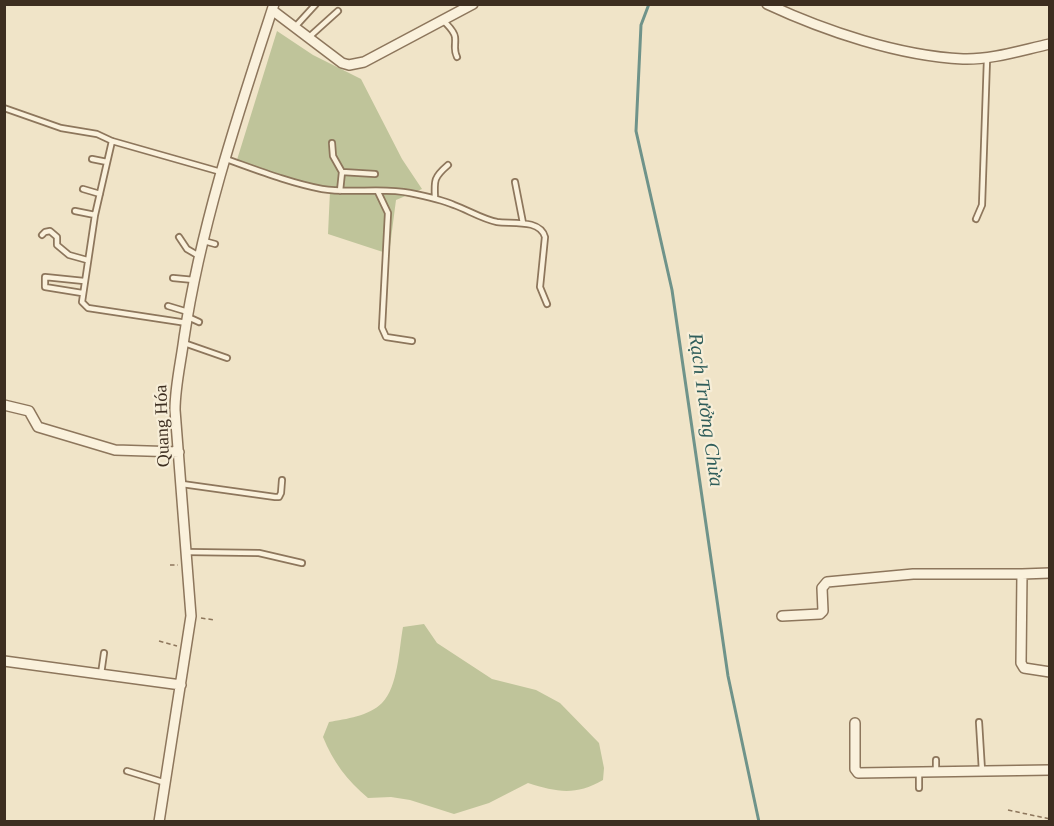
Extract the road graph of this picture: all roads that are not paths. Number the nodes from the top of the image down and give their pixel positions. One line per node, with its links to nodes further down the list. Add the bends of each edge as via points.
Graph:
1 (316, 4): 7 (lane)
2 (473, 4): 6 (street)
3 (767, 4): 11 (street, via 878,45 964,59)
4 (273, 7): 7 (street); 16 (street, Quang Hóa)
5 (338, 10): 8 (lane)
6 (443, 20): 8 (street, via 357,65 342,63); 10 (lane, via 452,30)
7 (294, 28): 8 (street)
8 (308, 38)
9 (1050, 44): 11 (street)
10 (457, 57)
11 (987, 57): 30 (lane, via 982,205)
12 (4, 108): 13 (lane)
13 (112, 141): 17 (lane); 19 (lane)
14 (332, 143): 20 (lane, via 333,156)
15 (92, 159): 17 (lane)
16 (224, 159): 19 (street, Quang Hóa); 24 (lane, via 321,189)
17 (107, 162): 26 (lane)
18 (448, 165): 27 (lane, via 437,174)
19 (221, 172): 34 (street, Quang Hóa)
20 (342, 172): 21 (lane); 24 (lane)
21 (375, 174)
22 (515, 182): 31 (lane)
23 (83, 189): 26 (lane)
24 (340, 191): 25 (lane)
25 (378, 192): 27 (lane); 46 (lane, via 388,213 382,328 386,338)
26 (100, 194): 29 (lane)
27 (435, 198): 31 (lane, via 495,222)
28 (75, 211): 29 (lane)
29 (95, 215): 37 (lane)
30 (976, 219)
31 (523, 223): 42 (lane, via 544,231 540,287)
32 (42, 236): 37 (lane, via 47,231 52,233 63,251)
33 (179, 237): 36 (lane, via 187,249)
34 (204, 241): 35 (lane); 36 (street, Quang Hóa)
35 (215, 244)
36 (199, 256): 39 (street, Quang Hóa)
37 (87, 260): 40 (lane)
38 (173, 278): 39 (lane)
39 (194, 280): 44 (street, Quang Hóa)
40 (84, 281): 41 (lane); 41 (lane, via 45,277 45,287)
41 (82, 293): 44 (lane, via 82,302 88,308)
42 (548, 304)
43 (168, 306): 44 (lane)
44 (188, 317): 45 (lane); 47 (street, Quang Hóa)
45 (200, 322)
46 (412, 341)
47 (184, 343): 48 (lane); 50 (street, Quang Hóa, via 175,398)
48 (227, 358)
49 (4, 405): 50 (street, via 29,411 38,427 107,448)
50 (178, 452): 52 (street, Quang Hóa)
51 (282, 480): 52 (lane, via 279,497)
52 (182, 484): 53 (street, Quang Hóa)
53 (187, 552): 54 (lane, via 259,553); 62 (street, Quang Hóa, via 191,616)
54 (302, 563)
55 (1050, 573): 56 (street)
56 (1022, 574): 57 (street, via 913,574 827,582 822,588 820,614); 60 (street, via 1021,663 1024,668)
57 (782, 616)
58 (104, 653): 61 (lane)
59 (4, 661): 61 (street, via 68,665)
60 (1050, 672)
61 (101, 674): 62 (street)
62 (181, 685): 71 (street, Quang Hóa)
63 (979, 722): 68 (lane)
64 (855, 723): 69 (street, via 858,773)
65 (936, 760): 70 (lane)
66 (1050, 770): 68 (street)
67 (127, 771): 71 (lane)
68 (982, 771): 70 (street)
69 (919, 773): 70 (street); 72 (lane)
70 (936, 773)
71 (166, 783): 73 (street, Quang Hóa)
72 (918, 788)
73 (159, 822)

